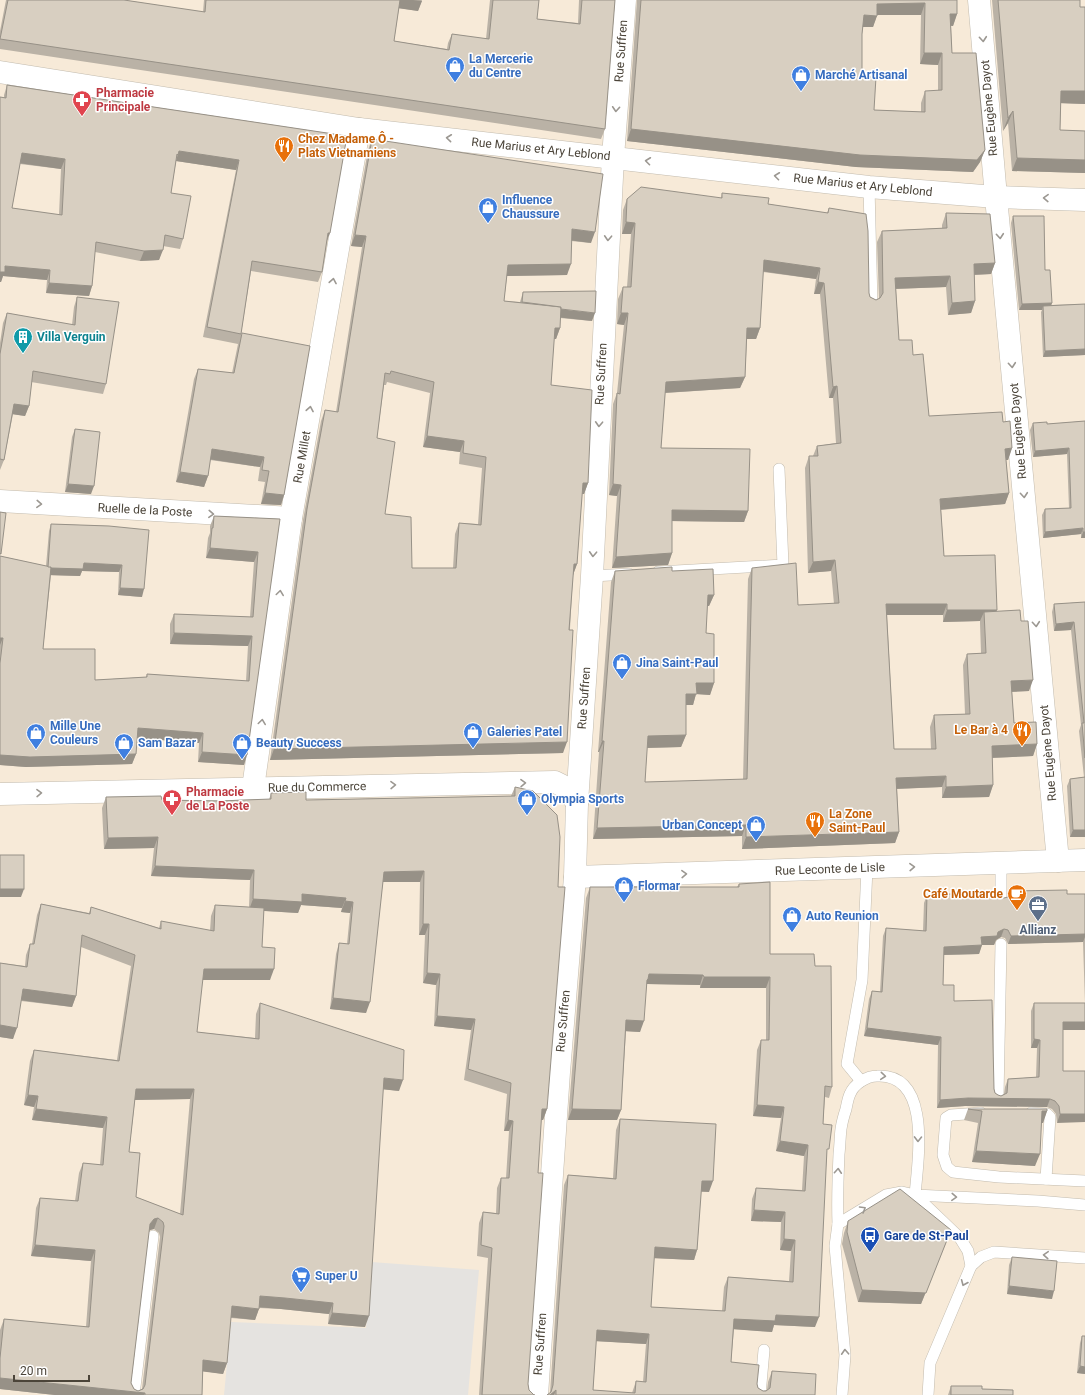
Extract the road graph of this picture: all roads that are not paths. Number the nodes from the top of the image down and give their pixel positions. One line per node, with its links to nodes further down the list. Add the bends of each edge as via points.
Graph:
1 (625, 0): 5 (street, Rue Suffren, one-way to 5)
2 (979, 0): 7 (street, Rue Eugène Dayot, one-way to 7)
3 (0, 72): 4 (street, Rue Marius et Ary Leblond)
4 (360, 128): 5 (street, Rue Marius et Ary Leblond, one-way to 4); 12 (street, Rue Millet, one-way to 4)
5 (612, 157): 6 (street, Rue Marius et Ary Leblond, one-way to 5); 13 (street, Rue Suffren, one-way to 13)
6 (869, 187): 7 (street, Rue Marius et Ary Leblond); 9 (lane)
7 (996, 197): 8 (street, Rue Marius et Ary Leblond, one-way to 7); 18 (street, Rue Eugène Dayot, one-way to 18)
8 (1085, 200)
9 (872, 304)
10 (780, 469): 13 (lane, via 783,565)
11 (0, 501): 12 (street, Ruelle de la Poste, one-way to 12)
12 (291, 518): 14 (street, Rue Millet, one-way to 12)
13 (592, 576): 16 (street, Rue Suffren)
14 (253, 788): 15 (street, Rue du Commerce, one-way to 14); 16 (street, Rue du Commerce, one-way to 16, via 555,782 567,788)
15 (0, 794)
16 (578, 803): 21 (street, Rue Suffren)
17 (1085, 860): 18 (street, Rue Leconte de Lisle)
18 (1058, 861): 19 (street, Rue Leconte de Lisle)
19 (1001, 863): 20 (street, Rue Leconte de Lisle, one-way to 19); 22 (lane)
20 (867, 868): 21 (street, Rue Leconte de Lisle, one-way to 20); 24 (lane, via 862,980 847,1064)
21 (575, 877): 38 (street, Rue Suffren)
22 (1000, 899)
23 (1001, 944): 25 (lane)
24 (861, 1081): 30 (lane, one-way to 30, via 872,1076 885,1075 898,1080 908,1088 914,1100 918,1124); 32 (lane, one-way to 24, via 837,1190 841,1129 850,1093)
25 (998, 1097)
26 (994, 1113): 28 (lane, via 951,1115 946,1118 944,1155 947,1167 953,1172)
27 (1017, 1113): 28 (lane, via 1047,1114 1050,1117)
28 (1046, 1180): 29 (lane)
29 (1085, 1181)
30 (915, 1195): 31 (lane, one-way to 31); 32 (lane, one-way to 30, via 886,1196 902,1192); 35 (lane, via 960,1238 968,1251)
31 (1085, 1205)
32 (838, 1224): 40 (lane, one-way to 32, via 845,1355 835,1246)
33 (152, 1236): 37 (lane)
34 (1085, 1258): 35 (lane, one-way to 35, via 994,1252 981,1257)
35 (972, 1266): 41 (lane, one-way to 41, via 930,1363)
36 (764, 1350): 39 (lane)
37 (134, 1395)
38 (537, 1395)
39 (760, 1395)
40 (842, 1395)
41 (928, 1395)

